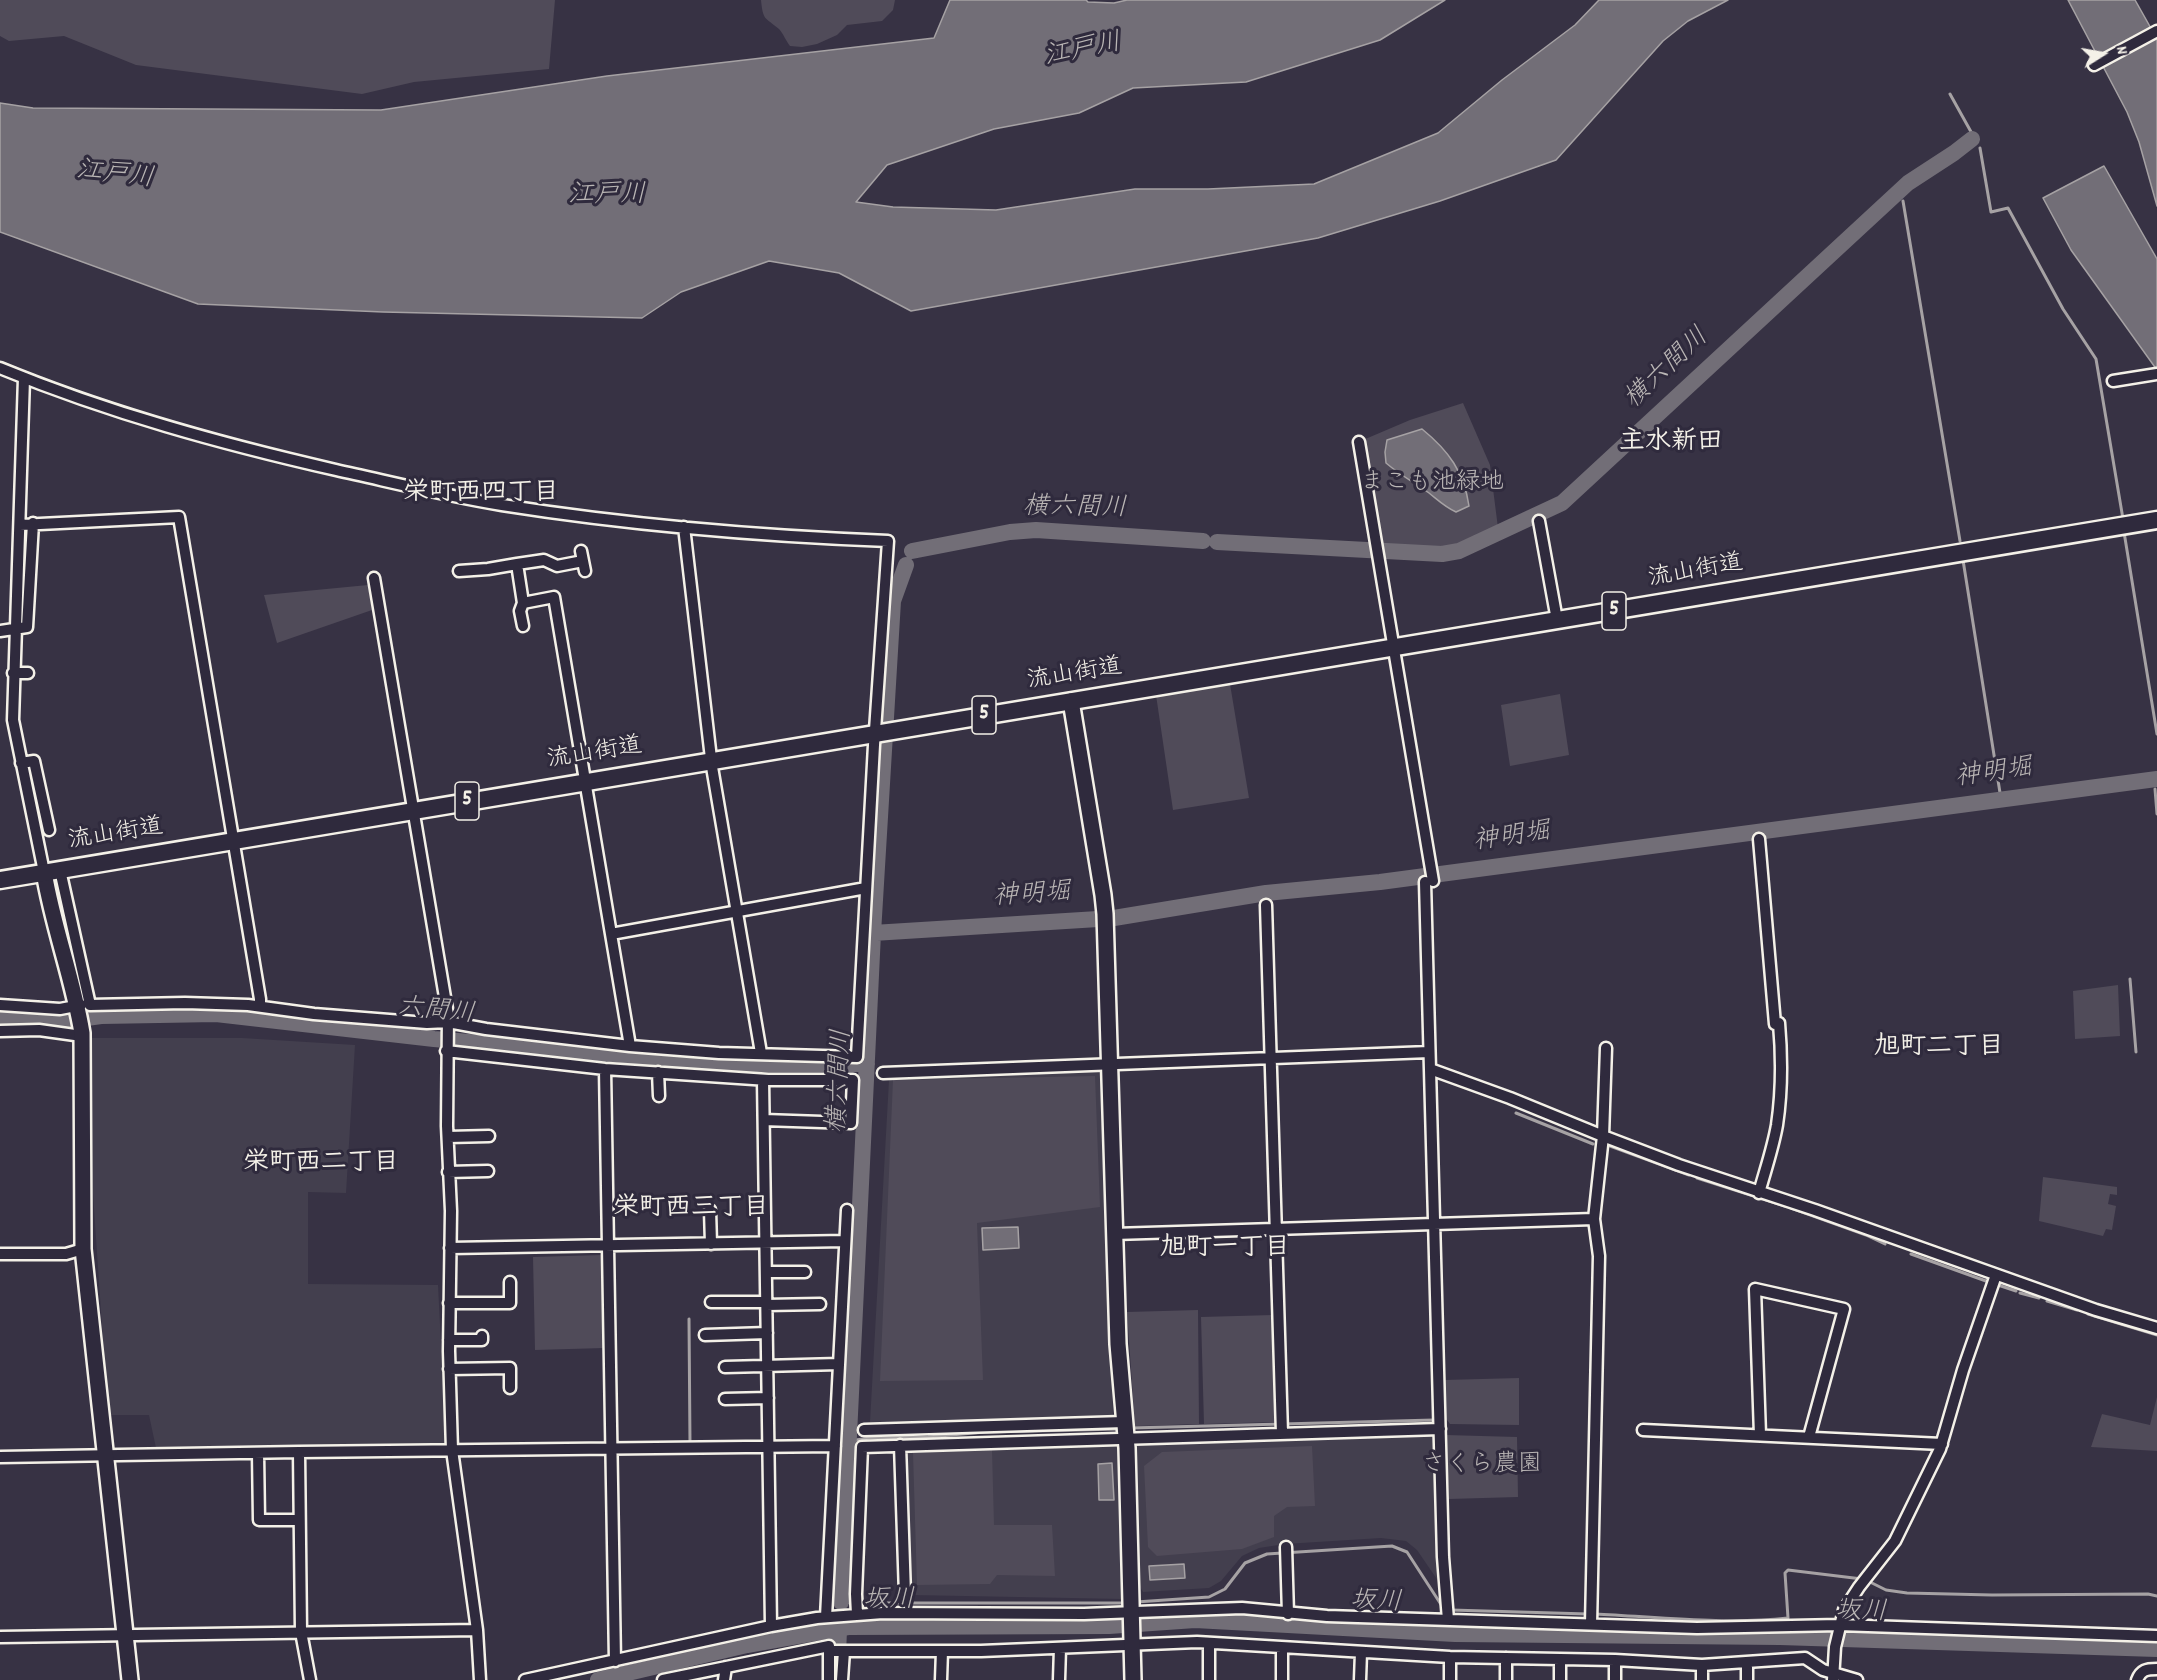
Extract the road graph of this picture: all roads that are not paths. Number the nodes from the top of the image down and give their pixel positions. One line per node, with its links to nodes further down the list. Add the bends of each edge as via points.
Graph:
1 (2157, 31): 2 (street)
2 (2094, 65)
3 (0, 368): 5 (street)
4 (2157, 374): 6 (street)
5 (24, 378): 11 (street); 12 (street, via 202,438 283,458 499,504)
6 (2113, 381)
7 (1359, 441): 22 (street)
8 (2157, 520): 18 (main road, 流山街道 / 5)
9 (1539, 521): 18 (street)
10 (33, 523): 11 (street); 20 (street); 33 (street, via 179,518)
11 (20, 525): 20 (street)
12 (684, 527): 26 (street, via 888,541); 27 (street)
13 (583, 561): 14 (street, via 557,566 543,560)
14 (516, 564): 15 (street); 17 (street)
15 (459, 571)
16 (374, 578): 30 (street)
17 (523, 603): 19 (street); 29 (street, via 554,597)
18 (1557, 620): 22 (main road, 流山街道 / 5)
19 (519, 622)
20 (21, 627): 21 (street); 23 (street)
21 (0, 631)
22 (1394, 647): 25 (main road, 流山街道 / 5); 49 (street, via 1431,867)
23 (13, 673): 24 (street); 28 (street, via 13,720)
24 (28, 673)
25 (1071, 701): 26 (main road, 流山街道 / 5); 52 (street, via 1103,895)
26 (877, 733): 27 (main road, 流山街道 / 5); 36 (street)
27 (712, 760): 29 (main road, 流山街道 / 5); 38 (street)
28 (21, 763): 31 (street, via 34,761); 34 (street)
29 (585, 781): 30 (main road, 流山街道 / 5); 39 (street)
30 (413, 810): 33 (main road, 流山街道 / 5); 43 (street)
31 (49, 830)
32 (1759, 839): 65 (street, via 1782,1050 1777,1128)
33 (235, 840): 34 (main road, 流山街道 / 5); 42 (street)
34 (52, 871): 35 (main road, 流山街道 / 5); 41 (street, via 49,897)
35 (0, 880)
36 (866, 888): 38 (street); 50 (street, via 857,1057)
37 (1266, 905): 51 (street)
38 (736, 911): 39 (street); 50 (street)
39 (611, 933): 46 (street)
40 (0, 1005): 41 (street, via 60,1009)
41 (81, 1006): 42 (street); 45 (street)
42 (260, 1006): 43 (street, via 389,1020)
43 (448, 1022): 46 (street); 48 (street)
44 (0, 1031): 45 (street)
45 (81, 1033): 77 (street)
46 (630, 1046): 50 (street)
47 (1606, 1048): 61 (street)
48 (446, 1051): 53 (street); 62 (street)
49 (1429, 1052): 51 (street); 54 (street)
50 (761, 1053)
51 (1271, 1059): 52 (street); 70 (street)
52 (1109, 1065): 56 (street); 71 (street)
53 (605, 1069): 55 (street); 75 (street)
54 (1430, 1069): 61 (street); 69 (street)
55 (658, 1072): 57 (street); 58 (street)
56 (883, 1073)
57 (763, 1080): 59 (street); 59 (street, via 853,1080 851,1123)
58 (659, 1096)
59 (764, 1120): 73 (street)
60 (489, 1136): 62 (street)
61 (1603, 1136): 65 (street); 68 (street)
62 (448, 1137): 64 (street)
63 (488, 1171): 64 (street)
64 (448, 1172): 76 (street)
65 (1758, 1193): 81 (street)
66 (710, 1209): 74 (street)
67 (847, 1210): 72 (street)
68 (1594, 1219): 69 (street); 127 (street, via 1599,1256)
69 (1434, 1222): 70 (street); 101 (street)
70 (1276, 1228): 71 (street); 104 (street)
71 (1114, 1234): 99 (street)
72 (845, 1241): 73 (street); 92 (street)
73 (765, 1243): 74 (street); 79 (street)
74 (711, 1244): 75 (street)
75 (608, 1245): 76 (street); 113 (street)
76 (450, 1248): 84 (street)
77 (83, 1249): 78 (street, via 66,1254); 117 (street)
78 (0, 1254)
79 (766, 1272): 80 (street); 85 (street)
80 (805, 1272)
81 (1996, 1275): 87 (street); 109 (street)
82 (510, 1282): 84 (street, via 510,1303)
83 (711, 1302): 85 (street)
84 (449, 1303): 91 (street)
85 (766, 1303): 86 (street); 88 (street)
86 (820, 1304)
87 (2157, 1328)
88 (767, 1333): 89 (street); 93 (street)
89 (705, 1335)
90 (482, 1336): 91 (street, via 482,1340)
91 (449, 1340): 95 (street)
92 (839, 1364): 93 (street); 111 (street)
93 (767, 1365): 94 (street); 97 (street)
94 (725, 1367)
95 (449, 1369): 96 (street, via 510,1368); 114 (street)
96 (510, 1388)
97 (768, 1398): 98 (street); 112 (street)
98 (725, 1399)
99 (1124, 1422): 100 (street); 107 (street)
100 (964, 1427): 102 (street); 108 (street)
101 (1440, 1429): 104 (street); 122 (street)
102 (864, 1430)
103 (1643, 1430): 105 (street)
104 (1282, 1433): 107 (street)
105 (1760, 1435): 106 (street); 106 (street, via 1755,1289 1844,1310)
106 (1809, 1437): 109 (street)
107 (1126, 1438): 108 (street); 123 (street)
108 (964, 1443): 110 (street)
109 (1942, 1444): 129 (street, via 1895,1541 1844,1610)
110 (900, 1445): 121 (street); 124 (street, via 862,1447 857,1599)
111 (835, 1446): 112 (street); 126 (street)
112 (769, 1447): 113 (street); 128 (street)
113 (611, 1449): 114 (street); 146 (street)
114 (452, 1450): 115 (street); 130 (street)
115 (299, 1452): 116 (street); 119 (street)
116 (258, 1453): 117 (street); 119 (street, via 259,1520)
117 (105, 1455): 118 (street); 132 (street)
118 (0, 1457)
119 (299, 1520): 131 (street)
120 (1286, 1547): 125 (street)
121 (905, 1595)
122 (1448, 1612): 125 (street); 127 (street)
123 (1132, 1613): 124 (street); 125 (street, via 1225,1608); 135 (street)
124 (853, 1614): 126 (street)
125 (1288, 1614)
126 (828, 1617): 128 (street)
127 (1591, 1618): 129 (street, via 1706,1628)
128 (771, 1626): 146 (street)
129 (1839, 1627): 134 (street); 151 (street)
130 (477, 1630): 131 (street); 155 (street)
131 (301, 1632): 132 (street); 154 (street)
132 (125, 1635): 133 (street); 153 (street)
133 (0, 1636)
134 (2157, 1636)
135 (1133, 1640): 136 (street); 137 (street); 163 (street)
136 (1209, 1643): 138 (street); 164 (street)
137 (1060, 1648): 140 (street); 162 (street)
138 (1282, 1648): 141 (street); 165 (street)
139 (836, 1651): 140 (street); 149 (street, via 829,1646); 159 (street); 160 (street)
140 (942, 1651): 161 (street)
141 (1361, 1652): 142 (street); 166 (street)
142 (1450, 1657): 143 (street); 167 (street)
143 (1506, 1658): 144 (street); 168 (street)
144 (1560, 1659): 145 (street); 169 (street)
145 (1615, 1660): 148 (street); 170 (street)
146 (615, 1661): 152 (street)
147 (1747, 1662): 148 (street); 151 (street, via 1806,1658); 172 (street)
148 (1702, 1665): 171 (street)
149 (726, 1667): 157 (street); 158 (street)
150 (2157, 1669): 174 (street, via 2147,1669)
151 (1834, 1677): 173 (street)
152 (543, 1678): 156 (street)
153 (130, 1680)
154 (310, 1680)
155 (480, 1680)
156 (525, 1680)
157 (663, 1680)
158 (724, 1680)
159 (829, 1680)
160 (842, 1680)
161 (941, 1680)
162 (1059, 1680)
163 (1133, 1680)
164 (1209, 1680)
165 (1282, 1680)
166 (1360, 1680)
167 (1450, 1680)
168 (1506, 1680)
169 (1560, 1680)
170 (1615, 1680)
171 (1702, 1680)
172 (1746, 1680)
173 (1857, 1680)
174 (2137, 1680)

